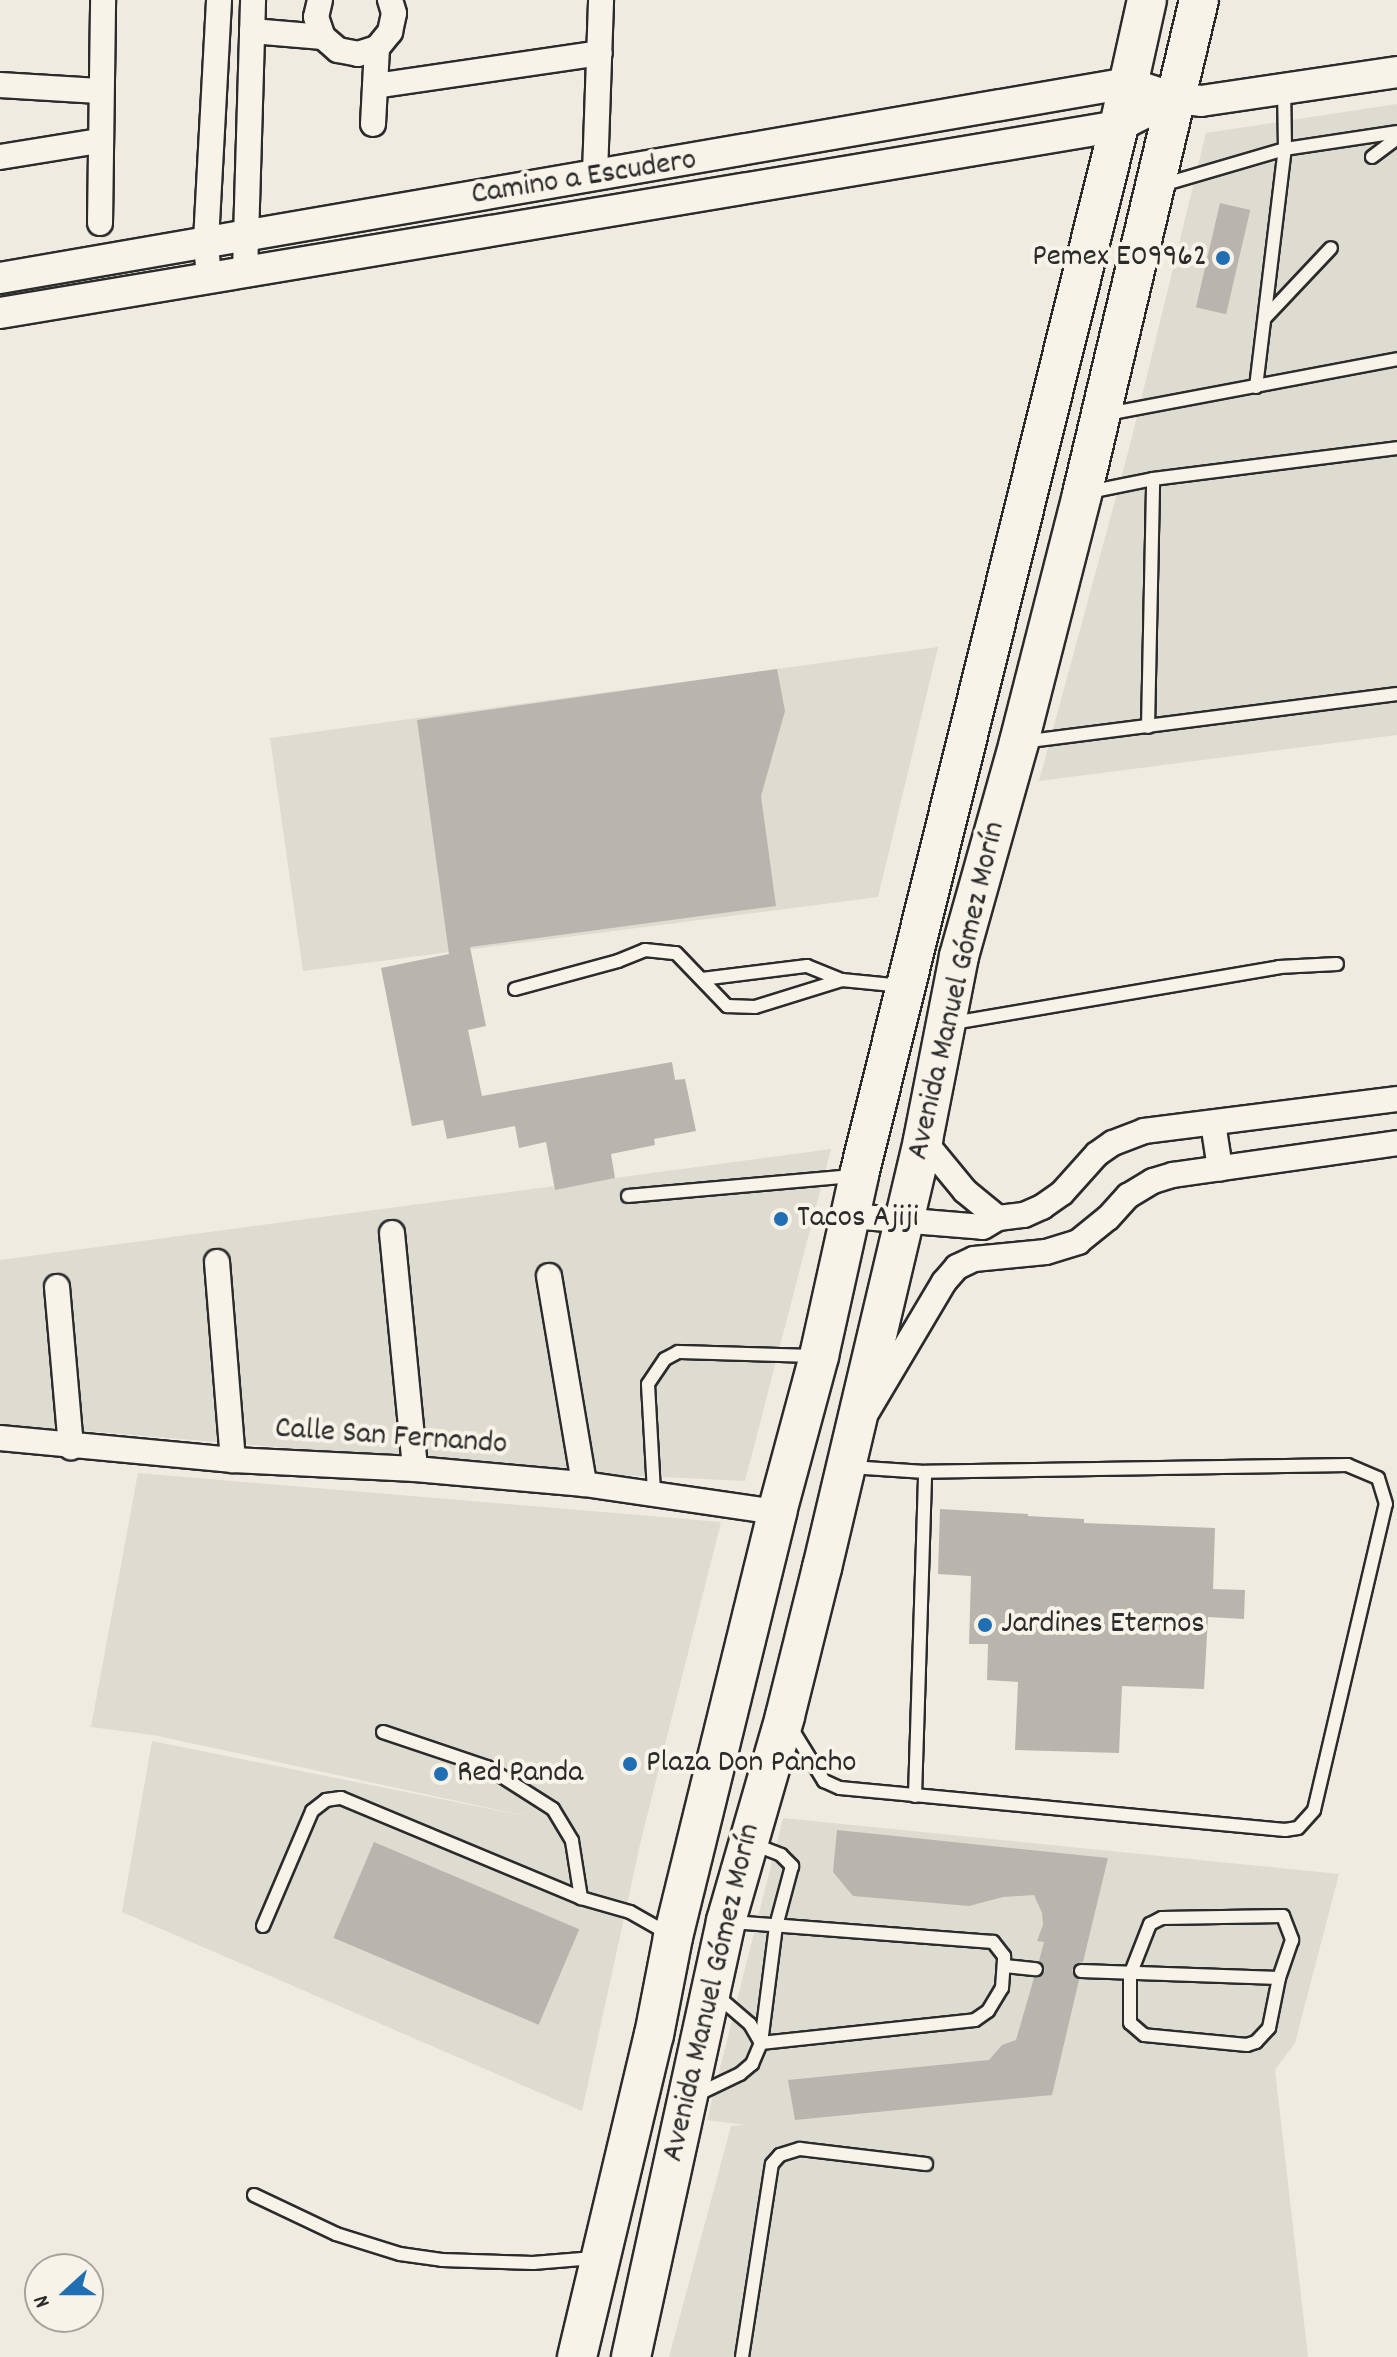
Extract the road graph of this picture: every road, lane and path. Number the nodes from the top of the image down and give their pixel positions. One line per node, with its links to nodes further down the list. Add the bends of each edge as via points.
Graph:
1 (103, 0): 17 (street)
2 (320, 0): 9 (street, via 316,17)
3 (390, 0): 10 (street, via 390,32)
4 (601, 0): 11 (street)
5 (1147, 0): 13 (main road, Avenida Manuel Gómez Morín)
6 (1199, 0): 18 (main road, Avenida Manuel Gómez Morín)
7 (218, 4): 8 (street); 30 (street)
8 (252, 13): 9 (street); 29 (street)
9 (323, 37): 10 (street, via 338,50 358,54)
10 (377, 48): 15 (street)
11 (600, 53): 15 (street); 26 (street)
12 (1397, 72): 16 (street, Camino a Escudero)
13 (1128, 83): 18 (street, Camino a Escudero); 20 (main road, Avenida Manuel Gómez Morín); 26 (street, Camino a Escudero)
14 (0, 85): 17 (street)
15 (375, 86): 19 (street)
16 (1284, 88): 18 (street, Camino a Escudero, via 1201,101); 23 (lane)
17 (99, 91): 22 (street)
18 (1174, 98): 20 (street, Camino a Escudero); 27 (main road, Avenida Manuel Gómez Morín)
19 (373, 124)
20 (1119, 126): 32 (street, Camino a Escudero); 49 (main road, Avenida Manuel Gómez Morín)
21 (1397, 135): 23 (lane); 25 (lane)
22 (99, 141): 24 (street); 28 (street)
23 (1285, 149): 27 (lane); 36 (lane)
24 (0, 157)
25 (1372, 157)
26 (595, 174): 29 (street, Camino a Escudero)
27 (1153, 187): 39 (main road, Avenida Manuel Gómez Morín)
28 (100, 223)
29 (244, 234): 30 (street, Camino a Escudero); 32 (street)
30 (206, 241): 33 (street, Camino a Escudero); 34 (street)
31 (1331, 248): 36 (lane)
32 (245, 272): 34 (street, Camino a Escudero)
33 (0, 278)
34 (209, 278): 35 (street, Camino a Escudero)
35 (0, 313)
36 (1265, 318): 38 (lane)
37 (1397, 359): 38 (lane)
38 (1256, 387): 39 (lane)
39 (1100, 415): 42 (main road, Avenida Manuel Gómez Morín)
40 (1397, 448): 41 (lane)
41 (1153, 479): 42 (lane); 44 (lane)
42 (1082, 494): 45 (main road, Avenida Manuel Gómez Morín)
43 (1397, 694): 44 (lane)
44 (1148, 727): 45 (lane)
45 (1019, 742): 51 (main road, Avenida Manuel Gómez Morín, via 959,956)
46 (1337, 964): 51 (lane, via 1279,967)
47 (702, 979): 48 (lane, via 807,966); 48 (lane, via 727,1006 755,1007); 50 (lane, via 676,953 645,950)
48 (842, 980): 49 (lane)
49 (906, 986): 57 (main road, Avenida Manuel Gómez Morín)
50 (515, 989)
51 (946, 1024): 54 (main road, Avenida Manuel Gómez Morín)
52 (1397, 1099): 53 (street)
53 (1213, 1123): 56 (street); 61 (street, via 1144,1131 1113,1143 1042,1207)
54 (923, 1140): 60 (main road, Avenida Manuel Gómez Morín); 61 (street)
55 (1397, 1143): 56 (street)
56 (1220, 1168): 64 (street, via 1153,1181 1128,1196 1078,1242 1046,1252 974,1259)
57 (859, 1175): 58 (lane); 59 (main road, Avenida Manuel Gómez Morín)
58 (628, 1196)
59 (850, 1216): 60 (street); 67 (main road, Avenida Manuel Gómez Morín)
60 (904, 1219): 61 (street); 68 (main road, Avenida Manuel Gómez Morín)
61 (990, 1222): 64 (street)
62 (392, 1233): 73 (street)
63 (217, 1262): 71 (street)
64 (957, 1267): 68 (street)
65 (549, 1276): 75 (street)
66 (57, 1287): 70 (street)
67 (819, 1356): 76 (lane, via 678,1352 665,1359 648,1384); 77 (main road, Avenida Manuel Gómez Morín)
68 (855, 1429): 72 (main road, Avenida Manuel Gómez Morín)
69 (0, 1438): 70 (street, Calle San Fernando)
70 (71, 1447): 71 (street, Calle San Fernando)
71 (233, 1460): 73 (street, Calle San Fernando)
72 (846, 1467): 74 (lane); 78 (main road, Avenida Manuel Gómez Morín)
73 (415, 1469): 75 (street, Calle San Fernando)
74 (925, 1472): 80 (lane); 80 (lane, via 1348,1465 1378,1478 1386,1504 1314,1810 1298,1828)
75 (584, 1484): 76 (street, Calle San Fernando)
76 (654, 1492): 77 (street, Calle San Fernando)
77 (777, 1512): 86 (main road, Avenida Manuel Gómez Morín)
78 (785, 1716): 80 (lane, via 831,1786); 81 (main road, Avenida Manuel Gómez Morín)
79 (383, 1732): 82 (lane, via 487,1767 553,1809 572,1841)
80 (915, 1796)
81 (746, 1841): 83 (main road, Avenida Manuel Gómez Morín); 85 (lane, via 781,1855 792,1866)
82 (581, 1898): 84 (lane, via 341,1798 326,1800 312,1811); 86 (lane, via 630,1912)
83 (726, 1921): 85 (lane); 92 (main road, Avenida Manuel Gómez Morín)
84 (263, 1926)
85 (776, 1926): 87 (lane, via 993,1942); 93 (lane)
86 (673, 1937): 97 (main road, Avenida Manuel Gómez Morín)
87 (1005, 1966): 88 (lane); 93 (lane, via 1002,1988 988,2011 975,2020)
88 (1036, 1969)
89 (1081, 1971): 90 (lane)
90 (1130, 1975): 91 (lane); 91 (lane, via 1129,2014 1144,2035 1247,2045 1269,2028); 91 (lane, via 1145,1928 1155,1920 1283,1916 1292,1940)
91 (1279, 1978)
92 (711, 1991): 93 (lane, via 750,2024); 94 (main road, Avenida Manuel Gómez Morín)
93 (761, 2043): 94 (lane, via 752,2064 740,2074)
94 (686, 2100): 99 (main road, Avenida Manuel Gómez Morín)
95 (926, 2164): 100 (lane, via 800,2149 780,2155 772,2164)
96 (254, 2195): 97 (lane, via 336,2234 400,2254 533,2263)
97 (601, 2258): 98 (main road, Avenida Manuel Gómez Morín)
98 (577, 2357)
99 (631, 2357)
100 (742, 2357)

